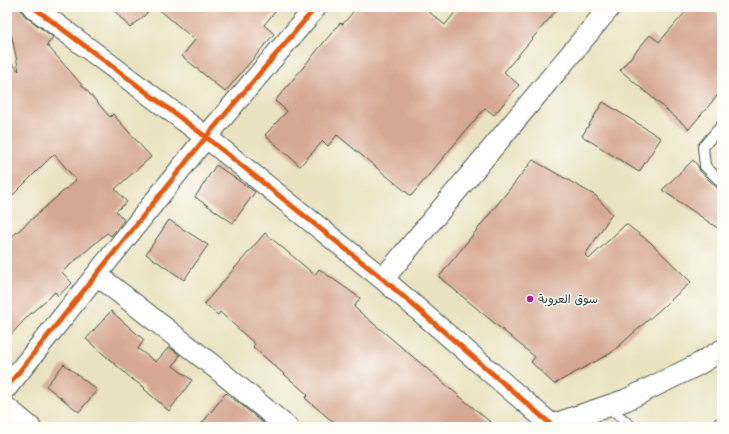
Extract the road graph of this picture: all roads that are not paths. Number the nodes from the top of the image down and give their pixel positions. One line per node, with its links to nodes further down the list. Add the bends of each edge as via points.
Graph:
1 (33, 7): 5 (street)
2 (316, 7): 5 (street)
3 (610, 7): 8 (street)
4 (722, 126): 6 (lane, via 703,147 705,166)
5 (206, 137): 7 (street); 8 (street)
6 (722, 183)
7 (97, 275): 10 (street); 16 (street)
8 (383, 279): 14 (street)
9 (722, 350): 11 (street, via 626,400)
10 (7, 387)
11 (607, 406): 14 (street); 17 (lane)
12 (7, 408): 15 (street)
13 (722, 421): 18 (lane)
14 (553, 426)
15 (30, 427)
16 (287, 427)
17 (632, 427)
18 (714, 427)

